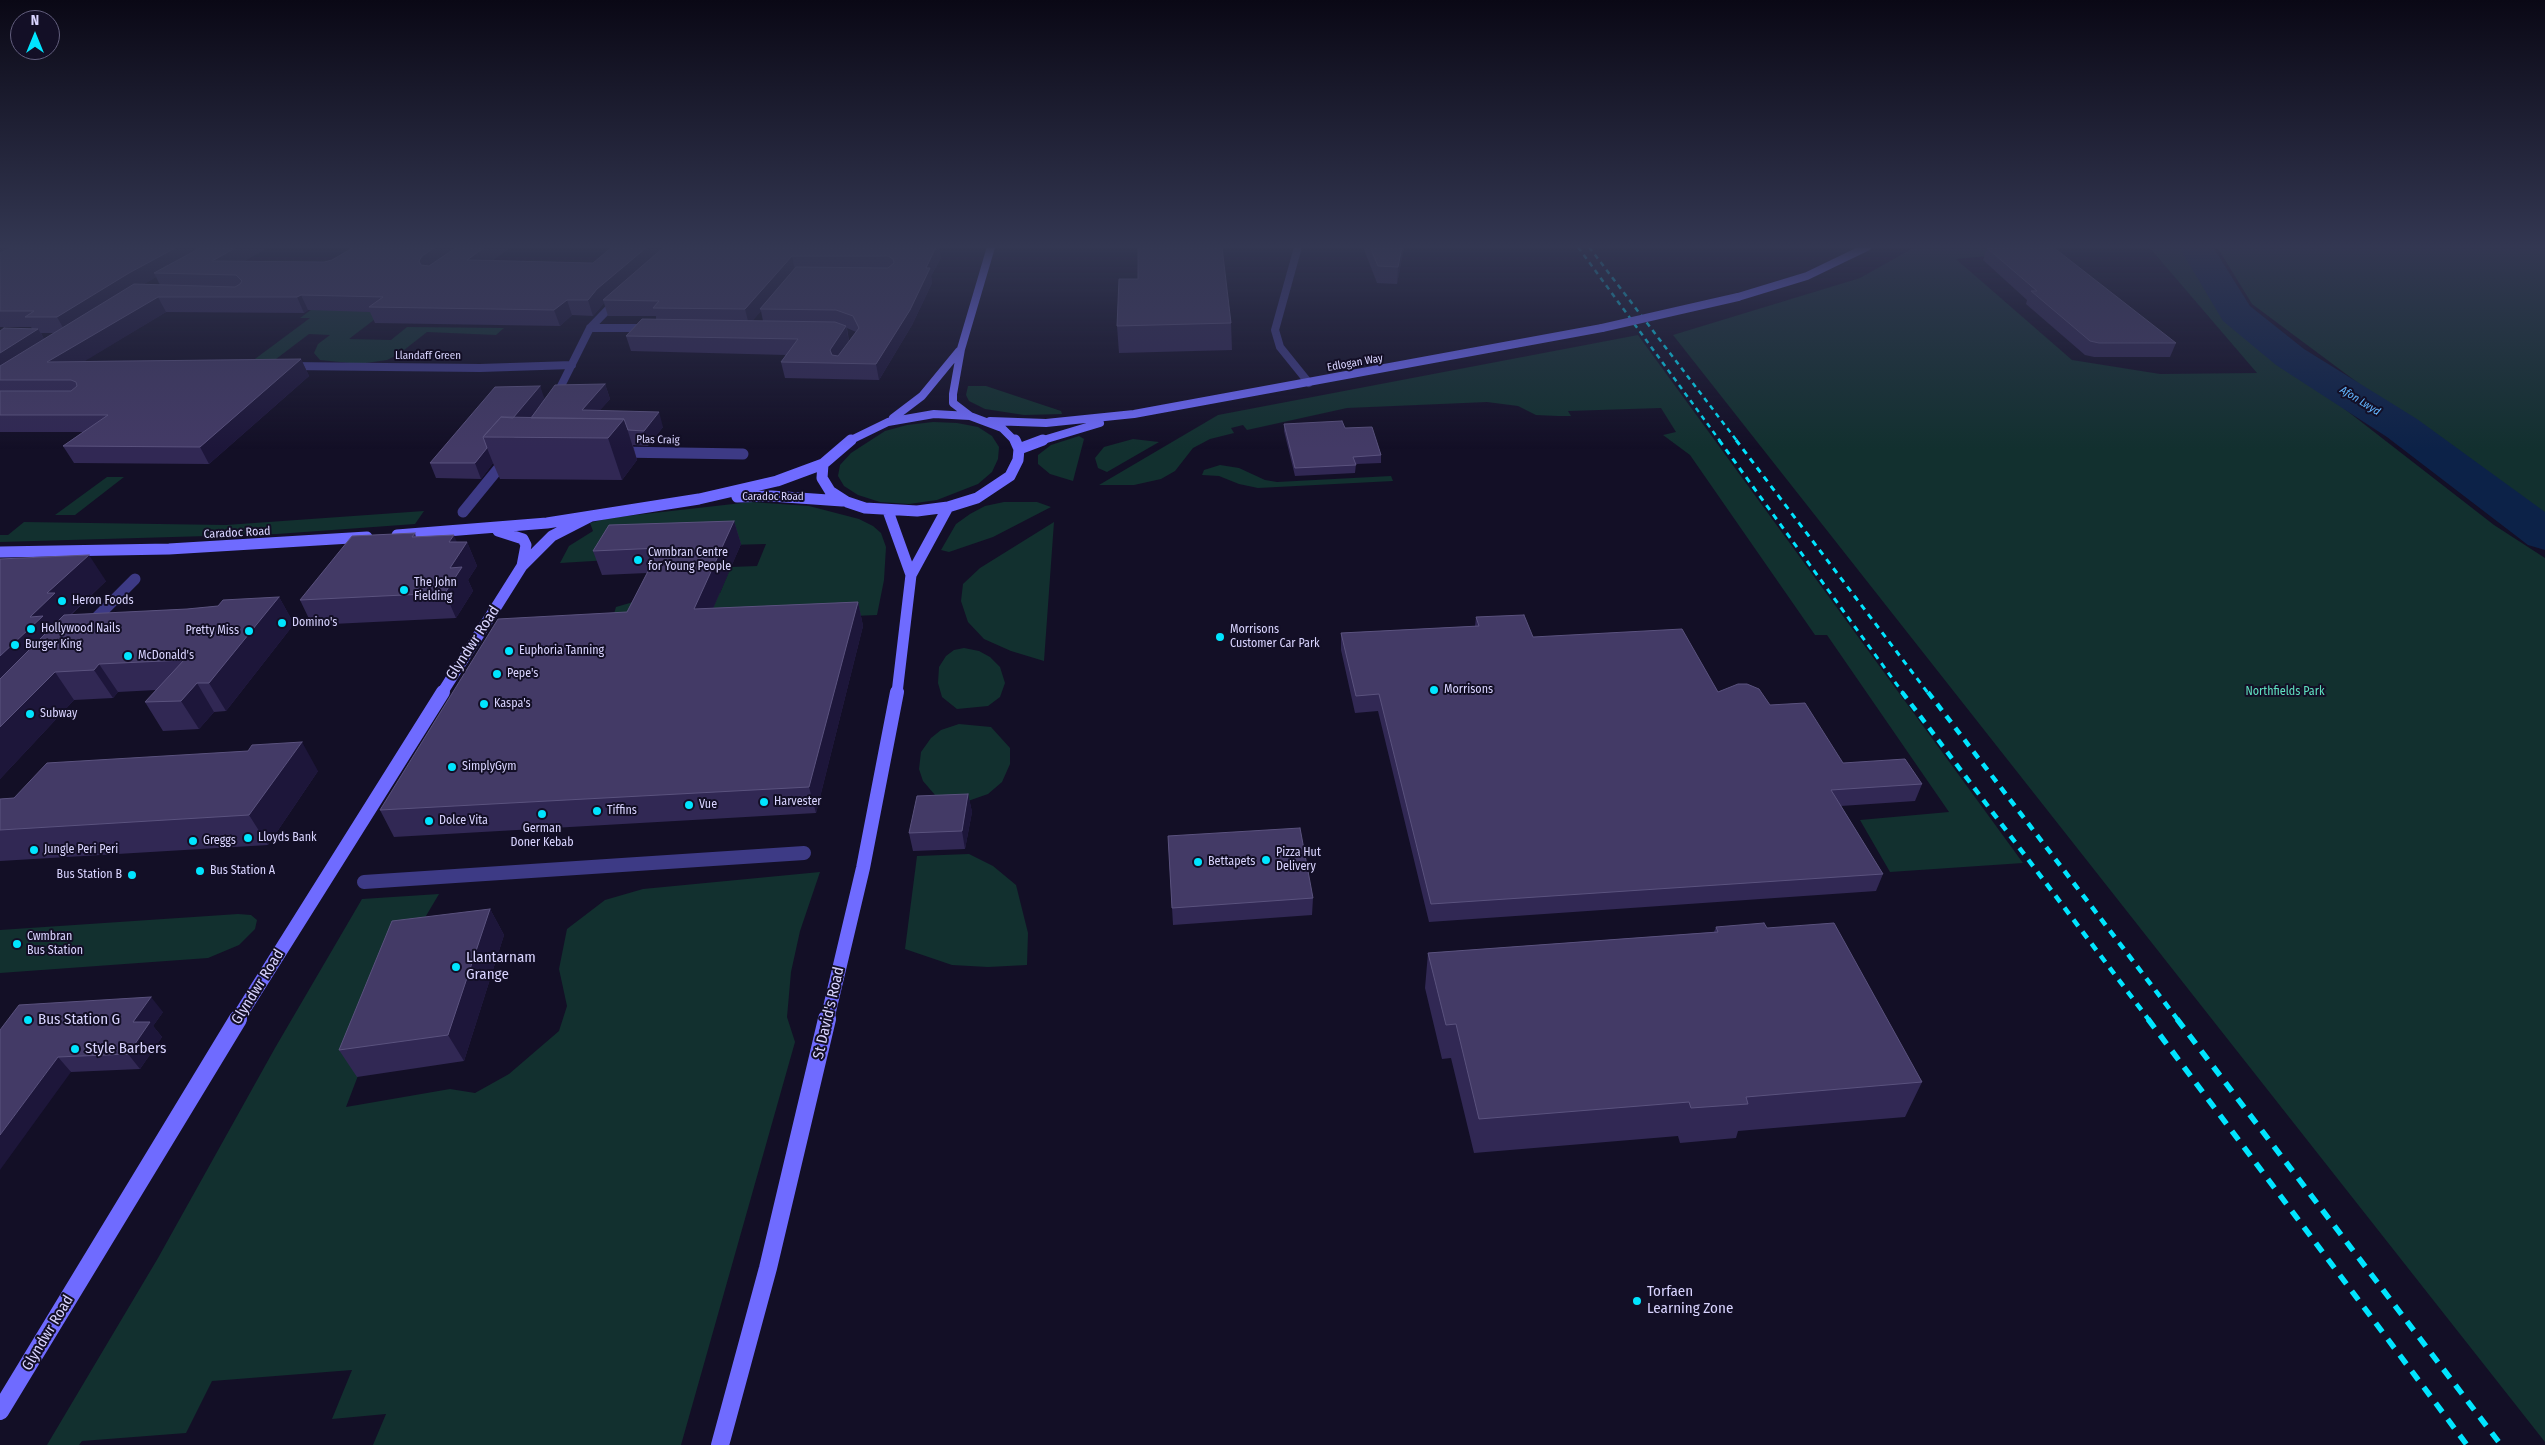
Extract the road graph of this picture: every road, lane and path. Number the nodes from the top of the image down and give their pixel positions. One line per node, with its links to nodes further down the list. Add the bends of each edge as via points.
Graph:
1 (601, 314): 5 (street)
2 (971, 314): 7 (street)
3 (1279, 314): 10 (street, via 1274,330 1280,347)
4 (1662, 314): 10 (street, Edlogan Way, bridge)
5 (590, 328): 6 (street); 8 (street)
6 (657, 328)
7 (961, 349): 13 (street, via 953,403); 15 (street, via 922,396)
8 (572, 365): 9 (street, Llandaff Green, via 480,368); 11 (street)
9 (284, 366)
10 (1308, 383): 12 (street, Edlogan Way)
11 (547, 411)
12 (1134, 414): 14 (street, Edlogan Way, via 1046,422); 16 (street, Edlogan Way)
13 (970, 416): 14 (street); 15 (street, via 934,414)
14 (990, 421): 16 (street, via 1013,437)
15 (888, 422): 20 (street, via 854,437)
16 (1019, 449): 23 (street, via 1018,460 1010,476 976,498)
17 (513, 451): 25 (street)
18 (612, 452): 19 (street, Plas Craig)
19 (743, 454)
20 (823, 464): 21 (street, Caradoc Road, via 777,481); 22 (street, via 822,478 830,491)
21 (699, 499): 22 (street, Caradoc Road, via 771,496); 26 (street, Caradoc Road)
22 (846, 502): 24 (street)
23 (948, 507): 24 (street); 30 (street, St David's Road)
24 (888, 511): 30 (street, St David's Road)
25 (463, 512)
26 (590, 516): 27 (street, Caradoc Road); 29 (street, Caradoc Road, via 552,536)
27 (475, 529): 28 (street, Caradoc Road, via 169,549); 29 (street, Caradoc Road, via 510,533 523,539 526,545)
28 (0, 552)
29 (522, 566): 35 (street, Glyndwr Road, via 260,982)
30 (910, 575): 36 (street, St David's Road, via 895,711 862,868 768,1268)
31 (135, 578): 32 (street)
32 (78, 637)
33 (804, 853): 34 (street)
34 (364, 882)
35 (0, 1411)
36 (720, 1445)

